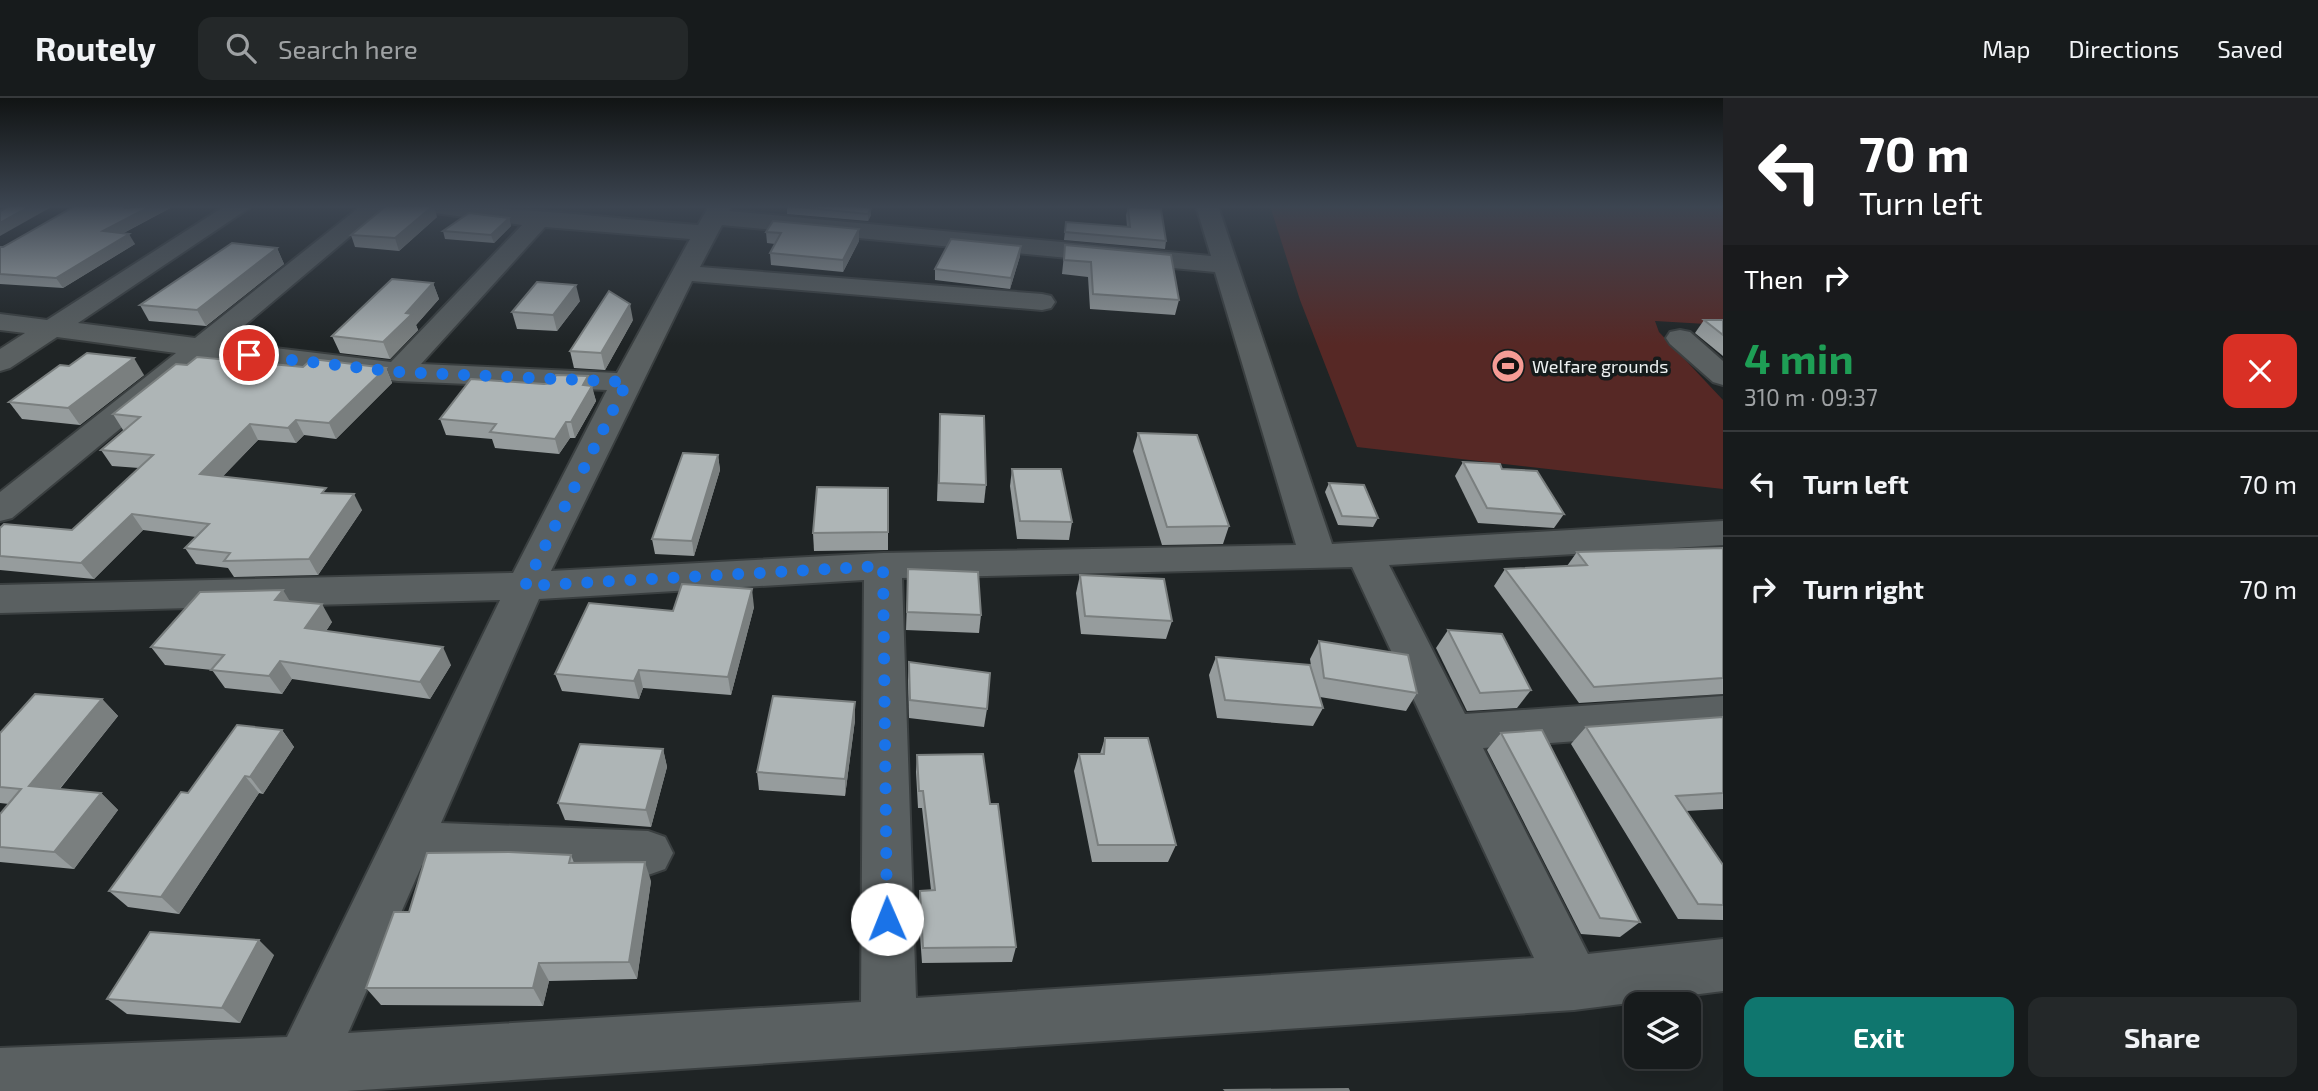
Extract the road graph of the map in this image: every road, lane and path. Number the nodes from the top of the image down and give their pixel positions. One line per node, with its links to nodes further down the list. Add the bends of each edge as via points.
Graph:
1 (169, 252): 11 (street)
2 (318, 252): 13 (street)
3 (508, 252): 15 (street)
4 (696, 252): 8 (street)
5 (1083, 252): 7 (street)
6 (1220, 252): 7 (street)
7 (1224, 265): 21 (street)
8 (685, 273): 9 (street); 17 (street)
9 (1042, 302)
10 (0, 322): 11 (street)
11 (49, 330): 13 (street); 14 (street)
12 (1680, 338): 16 (street)
13 (199, 349): 15 (street); 18 (street)
14 (0, 362)
15 (398, 372): 17 (street)
16 (1723, 376)
17 (627, 382): 23 (street)
18 (0, 510)
19 (1723, 533): 20 (street)
20 (1364, 553): 21 (street); 26 (street)
21 (1318, 557): 22 (street)
22 (883, 566): 23 (street); 31 (street)
23 (525, 586): 24 (street); 27 (street)
24 (0, 599)
25 (1723, 713): 26 (street)
26 (1450, 733): 30 (street)
27 (408, 843): 28 (street); 33 (street)
28 (648, 853)
29 (1723, 965): 30 (street)
30 (1574, 983): 31 (street)
31 (889, 1028): 33 (street)
32 (0, 1077): 33 (street)
33 (297, 1078)

